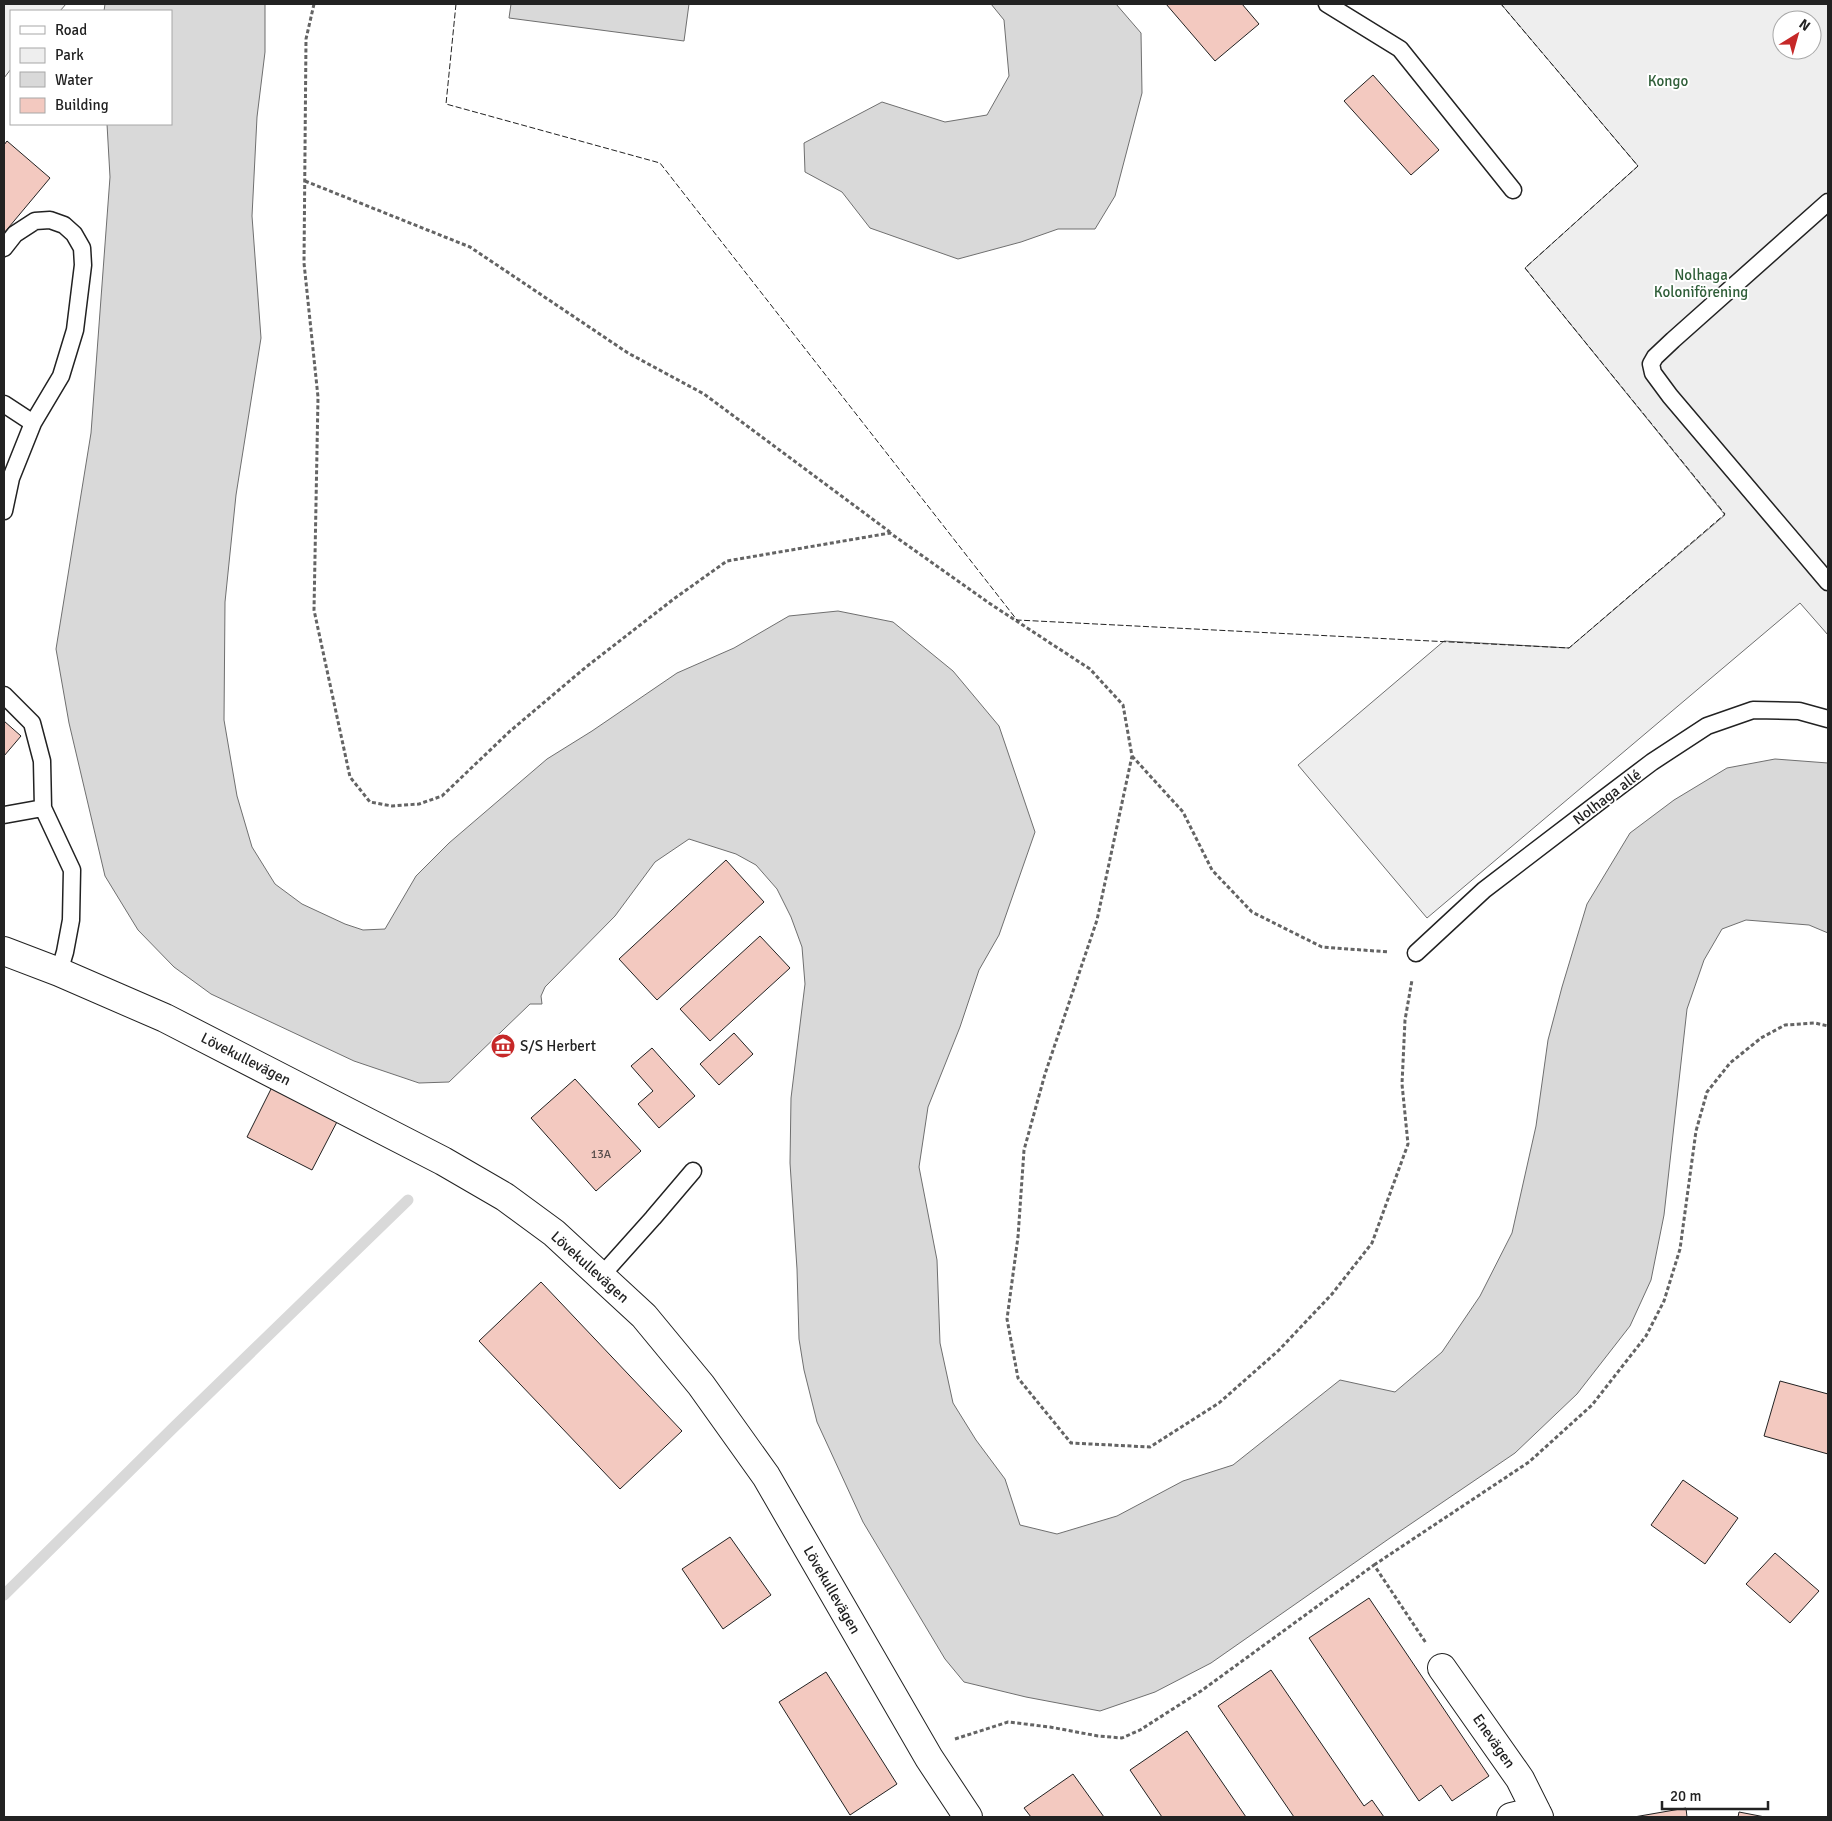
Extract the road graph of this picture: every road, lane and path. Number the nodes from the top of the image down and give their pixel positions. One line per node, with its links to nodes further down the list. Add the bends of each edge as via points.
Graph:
1 (314, 4): 3 (path, via 306,39)
2 (1327, 4): 4 (lane, via 1400,49)
3 (305, 180): 10 (path, via 470,247 628,353 704,394); 10 (path, via 304,263 318,397 314,610 350,777 370,802 392,806 419,804 442,796 509,732 586,667 727,561)
4 (1513, 190)
5 (1828, 202): 11 (lane, via 1673,340 1651,364 1653,373 1670,396)
6 (4, 248): 8 (lane, via 15,234 35,221 50,220 64,225 82,248 75,330 61,376)
7 (4, 404): 8 (lane)
8 (33, 423): 9 (lane, via 11,478)
9 (4, 511)
10 (890, 533): 14 (path, via 1090,669 1124,705)
11 (1828, 582)
12 (4, 695): 15 (lane, via 32,724 42,761)
13 (1828, 719): 18 (lane, Nolhaga allé, via 1799,711 1753,710 1707,726 1631,778 1491,885)
14 (1132, 756): 18 (path, via 1183,812 1212,870 1252,912 1322,947); 18 (path, via 1097,920 1045,1074 1024,1150 1018,1238 1007,1319 1018,1378 1071,1443 1150,1447 1219,1403 1279,1350 1332,1294 1372,1244 1408,1144 1402,1084 1405,1020)
15 (43, 808): 16 (lane); 19 (lane, via 72,870 71,920)
16 (4, 815)
17 (4, 951): 19 (street, Lövekullevägen)
18 (1416, 953)
19 (59, 972): 22 (street, Lövekullevägen, via 165,1018 443,1161 506,1197 554,1233)
20 (1828, 1026): 23 (path, via 1815,1023 1785,1025 1761,1038 1730,1063 1707,1092 1696,1131 1680,1249 1664,1301 1646,1336 1592,1405 1529,1462)
21 (693, 1171): 22 (lane)
22 (601, 1276): 27 (street, Lövekullevägen, via 644,1316 701,1386 766,1476 929,1758)
23 (1374, 1564): 24 (path); 25 (path, via 1201,1691 1122,1738 1008,1722)
24 (1442, 1668): 26 (street, Enevägen, via 1520,1779)
25 (951, 1741)
26 (1529, 1815)
27 (968, 1817)

